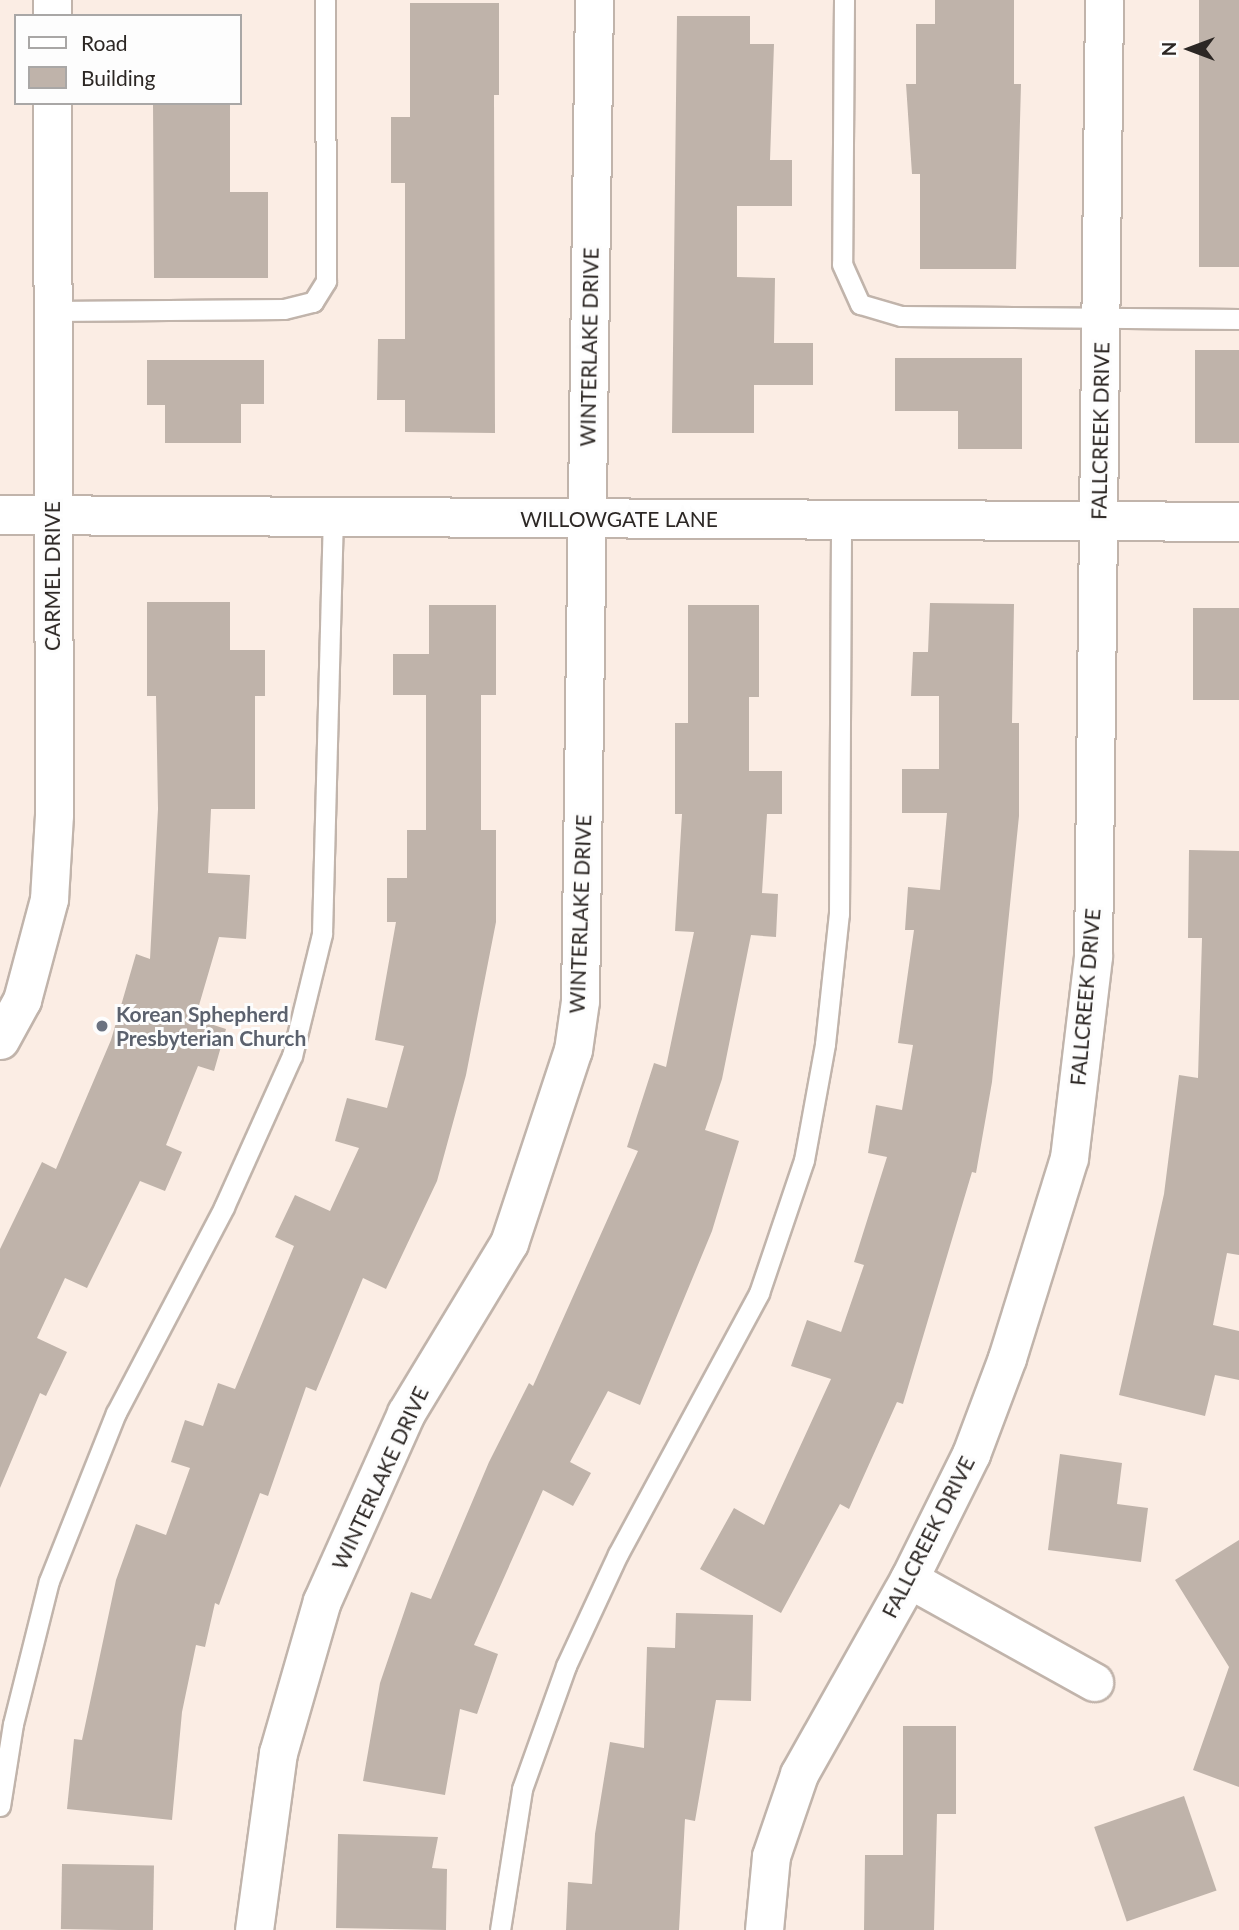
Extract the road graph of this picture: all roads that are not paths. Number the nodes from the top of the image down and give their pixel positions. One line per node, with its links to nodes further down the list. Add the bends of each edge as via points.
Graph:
1 (326, 0): 6 (lane, via 326,281 313,302 284,309)
2 (594, 0): 12 (street, WINTERLAKE DRIVE)
3 (844, 0): 7 (lane, via 842,264 860,303 901,316)
4 (1104, 0): 7 (street, FALLCREEK DRIVE)
5 (52, 105): 6 (street, CARMEL DRIVE)
6 (53, 311): 10 (street, CARMEL DRIVE)
7 (1101, 318): 8 (lane); 14 (street, FALLCREEK DRIVE)
8 (1239, 319)
9 (0, 514): 10 (street, WILLOWGATE LANE)
10 (52, 515): 11 (street, WILLOWGATE LANE); 16 (street, CARMEL DRIVE, via 54,815 49,900 22,1000)
11 (333, 517): 12 (street, WILLOWGATE LANE); 19 (lane, via 322,934 292,1056 225,1207 116,1412 48,1581 13,1724)
12 (586, 519): 13 (street, WILLOWGATE LANE); 20 (street, WINTERLAKE DRIVE, via 580,1001 573,1050 509,1243 406,1413 322,1601 278,1753)
13 (841, 520): 14 (street, WILLOWGATE LANE); 21 (lane, via 839,914 825,1044 804,1160 759,1293 618,1554 566,1666 522,1789)
14 (1099, 521): 15 (street, WILLOWGATE LANE); 17 (street, FALLCREEK DRIVE, via 1093,956 1069,1158 1015,1333 971,1454)
15 (1239, 522)
16 (0, 1040)
17 (909, 1579): 18 (street); 22 (street, FALLCREEK DRIVE, via 799,1774 771,1856)
18 (1094, 1682)
19 (0, 1806)
20 (254, 1930)
21 (500, 1930)
22 (764, 1930)

